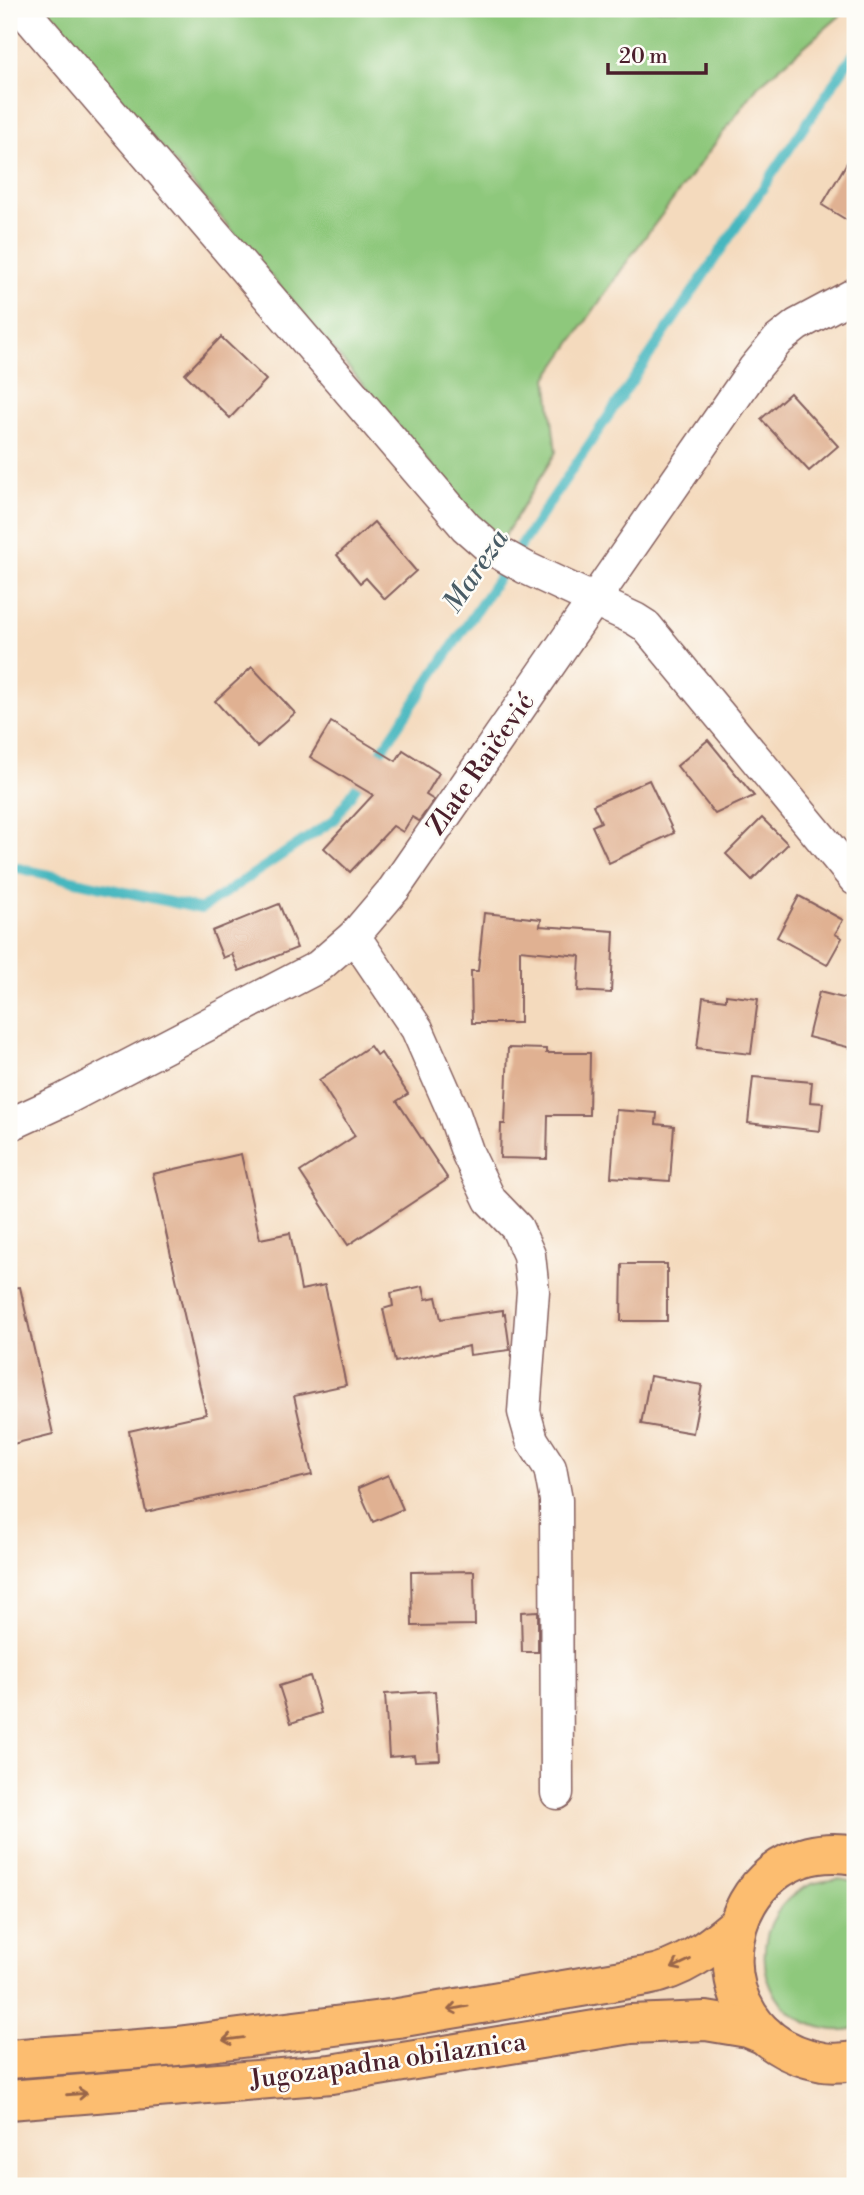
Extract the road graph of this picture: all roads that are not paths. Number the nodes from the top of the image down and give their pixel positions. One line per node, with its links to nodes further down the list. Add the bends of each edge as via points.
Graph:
1 (22, 9): 3 (street, via 466,527 490,548)
2 (855, 294): 3 (street, Zlate Raičević, via 778,340)
3 (596, 600): 4 (street, via 646,626); 5 (street, Zlate Raičević, via 394,889)
4 (855, 879)
5 (354, 936): 6 (street, Zlate Raičević, via 318,967); 7 (street, via 417,1029 490,1200 517,1228 529,1255 533,1290 524,1412 532,1440 550,1468 556,1500)
6 (9, 1125)
7 (557, 1793)
8 (855, 1855): 9 (main road, via 813,1856 787,1866 764,1882 747,1902)
9 (736, 1926): 10 (main road, via 731,1955 735,1984 746,2012); 11 (main road, Jugozapadna obilaznica, one-way to 11, via 690,1960 646,1976 398,2018 177,2046)
10 (765, 2035): 12 (main road, via 797,2055 826,2063); 13 (main road, Jugozapadna obilaznica, one-way to 10, via 331,2074 652,2022 706,2021)
11 (9, 2059)
12 (855, 2061)
13 (9, 2100)

